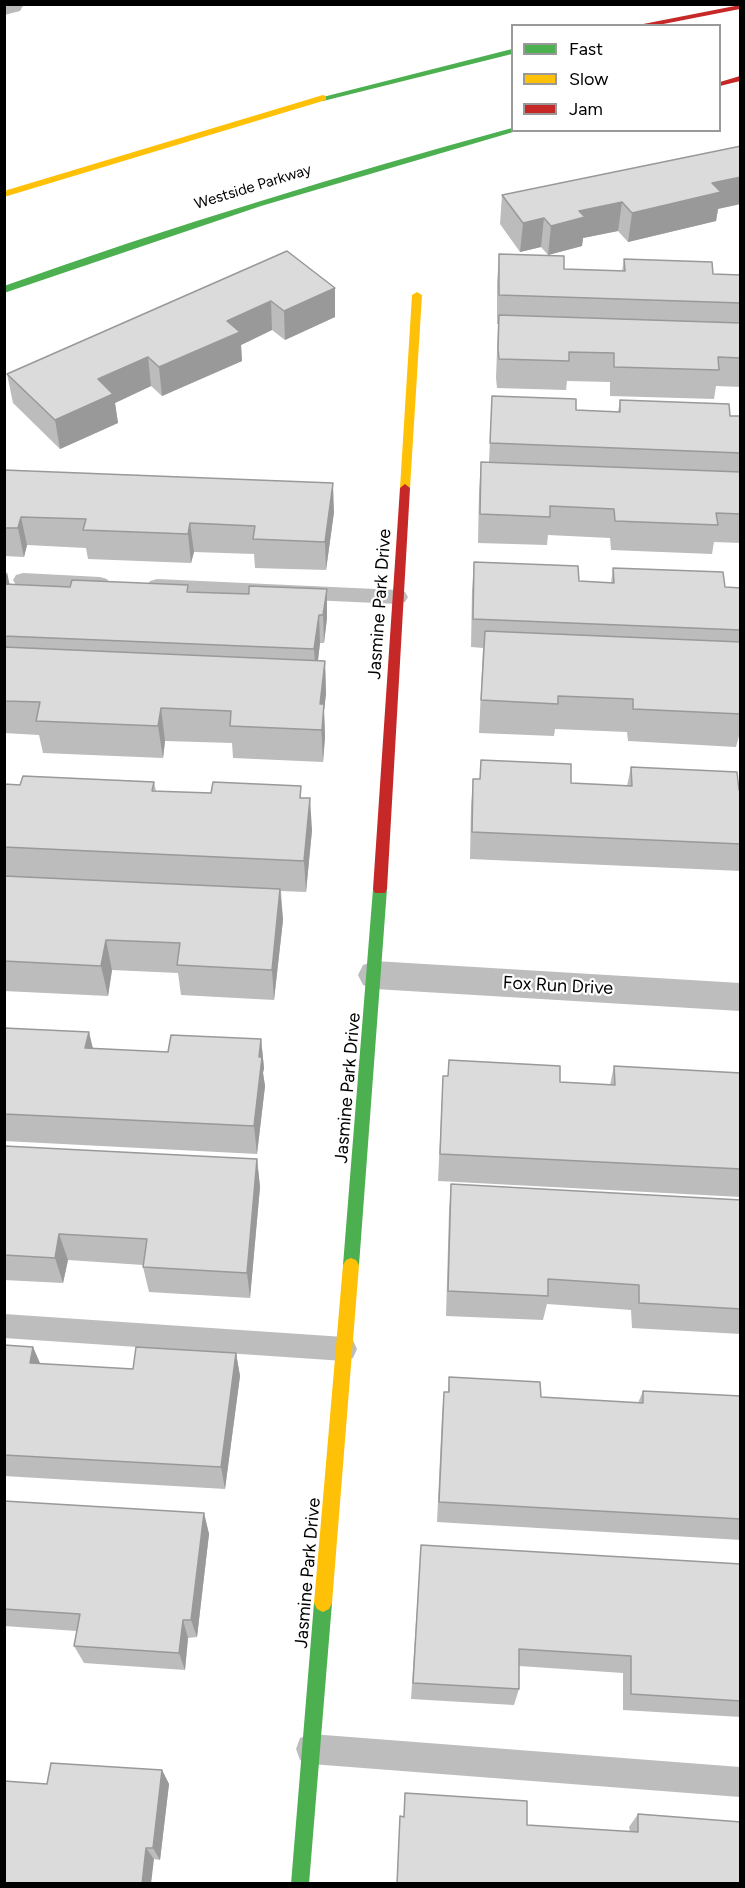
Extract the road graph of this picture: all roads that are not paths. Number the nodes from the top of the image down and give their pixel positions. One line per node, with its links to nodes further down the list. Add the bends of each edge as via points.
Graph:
1 (741, 7): 2 (main road)
2 (648, 24)
3 (511, 52): 7 (main road, via 338,93)
4 (741, 79): 5 (main road)
5 (721, 84)
6 (511, 131): 8 (main road, Westside Parkway, via 256,202)
7 (4, 194)
8 (4, 290)
9 (417, 296): 13 (main road, Jasmine Park Drive)
10 (23, 580): 11 (lane)
11 (117, 584)
12 (140, 585): 13 (lane)
13 (398, 597): 14 (main road, Jasmine Park Drive)
14 (375, 975): 15 (street, Fox Run Drive); 17 (main road, Jasmine Park Drive)
15 (741, 997)
16 (4, 1326): 17 (lane)
17 (344, 1349): 18 (main road, Jasmine Park Drive)
18 (311, 1749): 19 (lane); 20 (main road, Jasmine Park Drive)
19 (741, 1782)
20 (300, 1884)

